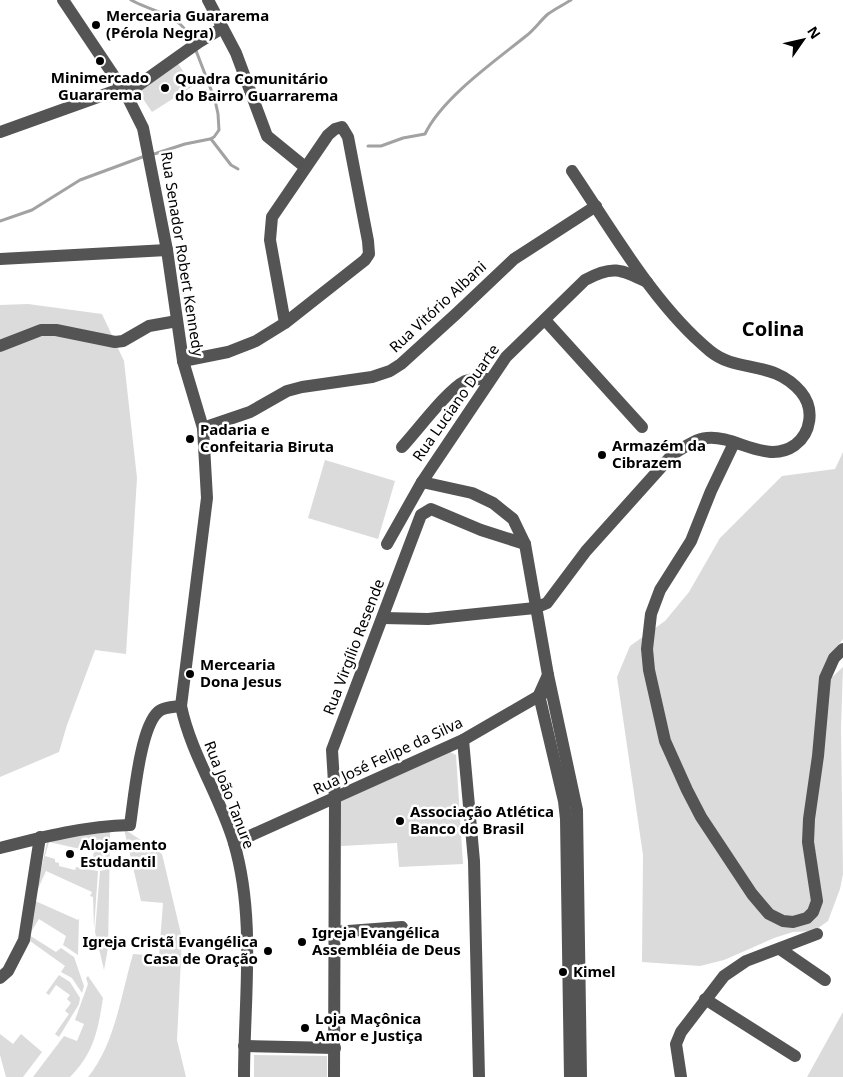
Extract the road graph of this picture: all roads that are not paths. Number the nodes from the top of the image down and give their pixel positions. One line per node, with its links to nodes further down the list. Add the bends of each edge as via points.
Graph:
1 (62, 0): 4 (street, Rua Senador Robert Kennedy)
2 (208, 0): 3 (street)
3 (222, 28): 4 (street); 6 (street, via 236,53 267,136)
4 (124, 91): 5 (street); 9 (street, Rua Senador Robert Kennedy, via 148,145)
5 (0, 132)
6 (305, 167): 14 (street, via 279,205 270,226); 14 (street, via 334,129 342,127 348,137 368,254 357,267)
7 (572, 171): 8 (street)
8 (596, 206): 11 (street); 19 (street, Rua Vitório Albani, via 514,260 390,371 287,391 250,412)
9 (167, 250): 10 (street); 13 (street, Rua Senador Robert Kennedy)
10 (0, 259)
11 (649, 283): 12 (street, Rua Luciano Duarte, via 624,271 612,269 597,274 585,280); 20 (street, via 672,314 711,352 727,360 776,372 802,393 809,407 810,421 805,436 793,446 780,452 765,452)
12 (545, 320): 17 (street, Rua Luciano Duarte, via 506,357); 18 (street)
13 (177, 321): 15 (street, via 149,326 123,341 41,330); 16 (street, Rua Senador Robert Kennedy)
14 (284, 323): 16 (street, via 241,348)
15 (0, 346)
16 (183, 362): 19 (street, Rua Senador Robert Kennedy)
17 (489, 380): 21 (street, via 472,379 452,391); 22 (street, Rua Luciano Duarte)
18 (642, 427)
19 (203, 428): 31 (street, Rua Senador Robert Kennedy, via 207,498)
20 (734, 443): 25 (street, via 707,438 672,454 586,552 547,603); 27 (street, via 691,541 660,590 651,614 647,649 649,670 666,741 701,817 752,894 769,914 783,922 807,918 817,901 808,842 809,819 824,678 834,658)
21 (402, 447)
22 (422, 482): 23 (street, Rua Luciano Duarte); 24 (street, via 472,493 493,503 513,519)
23 (387, 544)
24 (525, 544): 25 (street); 26 (street, Rua Virgílio Resende, via 431,510 425,511)
25 (535, 608): 26 (street, via 428,619); 28 (street)
26 (383, 618): 33 (street, Rua Virgílio Resende, via 334,742)
27 (843, 649)
28 (548, 675): 29 (street); 30 (street)
29 (551, 690): 30 (street, Rua José Felipe da Silva); 34 (street)
30 (538, 695): 32 (street, Rua José Felipe da Silva); 34 (street)
31 (181, 706): 35 (street, via 160,710 150,721 130,825 105,825); 36 (street, Rua João Tanure, via 185,726)
32 (464, 740): 33 (street, Rua José Felipe da Silva); 51 (street, via 474,861)
33 (331, 801): 36 (street, Rua José Felipe da Silva); 39 (street, Rua Virgílio Resende)
34 (571, 810): 45 (street)
35 (40, 837): 37 (street); 42 (street, via 24,940 8,971)
36 (234, 843): 46 (street, Rua João Tanure, via 247,930)
37 (0, 848)
38 (402, 927): 39 (street)
39 (335, 932): 47 (street, Rua Virgílio Resende)
40 (817, 934): 41 (street)
41 (780, 949): 43 (street); 44 (street, via 735,967)
42 (0, 978)
43 (825, 980)
44 (705, 999): 48 (street); 54 (street, via 676,1044)
45 (575, 1017): 52 (street); 53 (street)
46 (244, 1046): 47 (street); 49 (street, Rua João Tanure)
47 (335, 1048): 50 (street, Rua Virgílio Resende)
48 (795, 1056)
49 (244, 1077)
50 (334, 1077)
51 (480, 1077)
52 (570, 1077)
53 (581, 1077)
54 (681, 1077)

